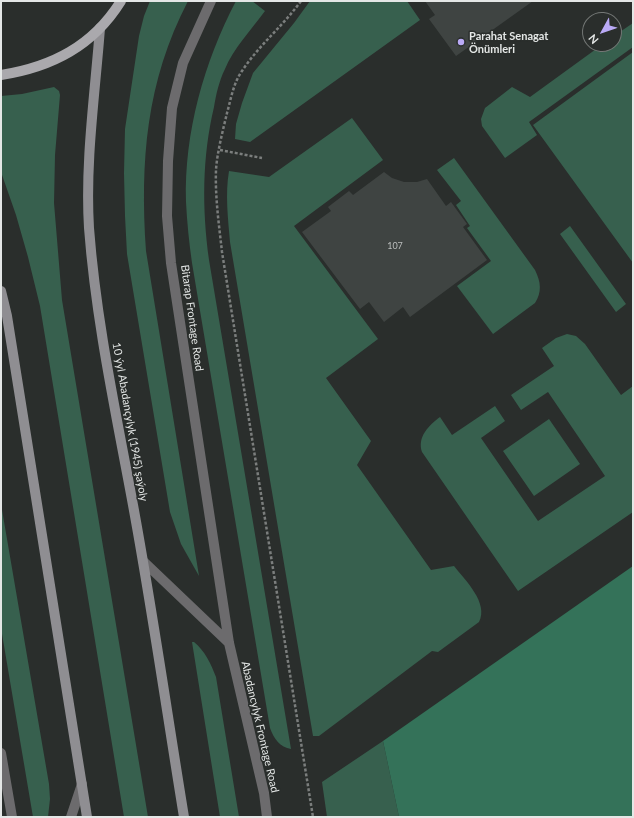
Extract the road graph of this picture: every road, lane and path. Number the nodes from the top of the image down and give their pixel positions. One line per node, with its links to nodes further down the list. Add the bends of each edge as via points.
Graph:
1 (121, 1): 4 (main road)
2 (211, 1): 10 (street, Bitarap Frontage Road, via 183,63 172,108 167,216 171,263)
3 (301, 1): 6 (path, via 242,71 234,86)
4 (100, 28): 5 (main road, via 64,56 44,66); 9 (main road, 10 ýyl Abadançylyk (1945) şaýoly, via 88,190 89,227 100,320)
5 (1, 76)
6 (220, 150): 7 (path); 18 (path, via 216,169 217,214 222,252)
7 (262, 158)
8 (1, 291): 12 (main road, via 8,316)
9 (143, 561): 10 (street); 16 (main road, 10 ýyl Abadançylyk (1945) şaýoly)
10 (229, 643): 17 (street, Abadancylyk Frontage Road, via 264,793)
11 (1, 753): 13 (street)
12 (82, 784): 14 (street); 15 (main road)
13 (12, 817)
14 (71, 817)
15 (87, 817)
16 (184, 817)
17 (267, 817)
18 (314, 817)

